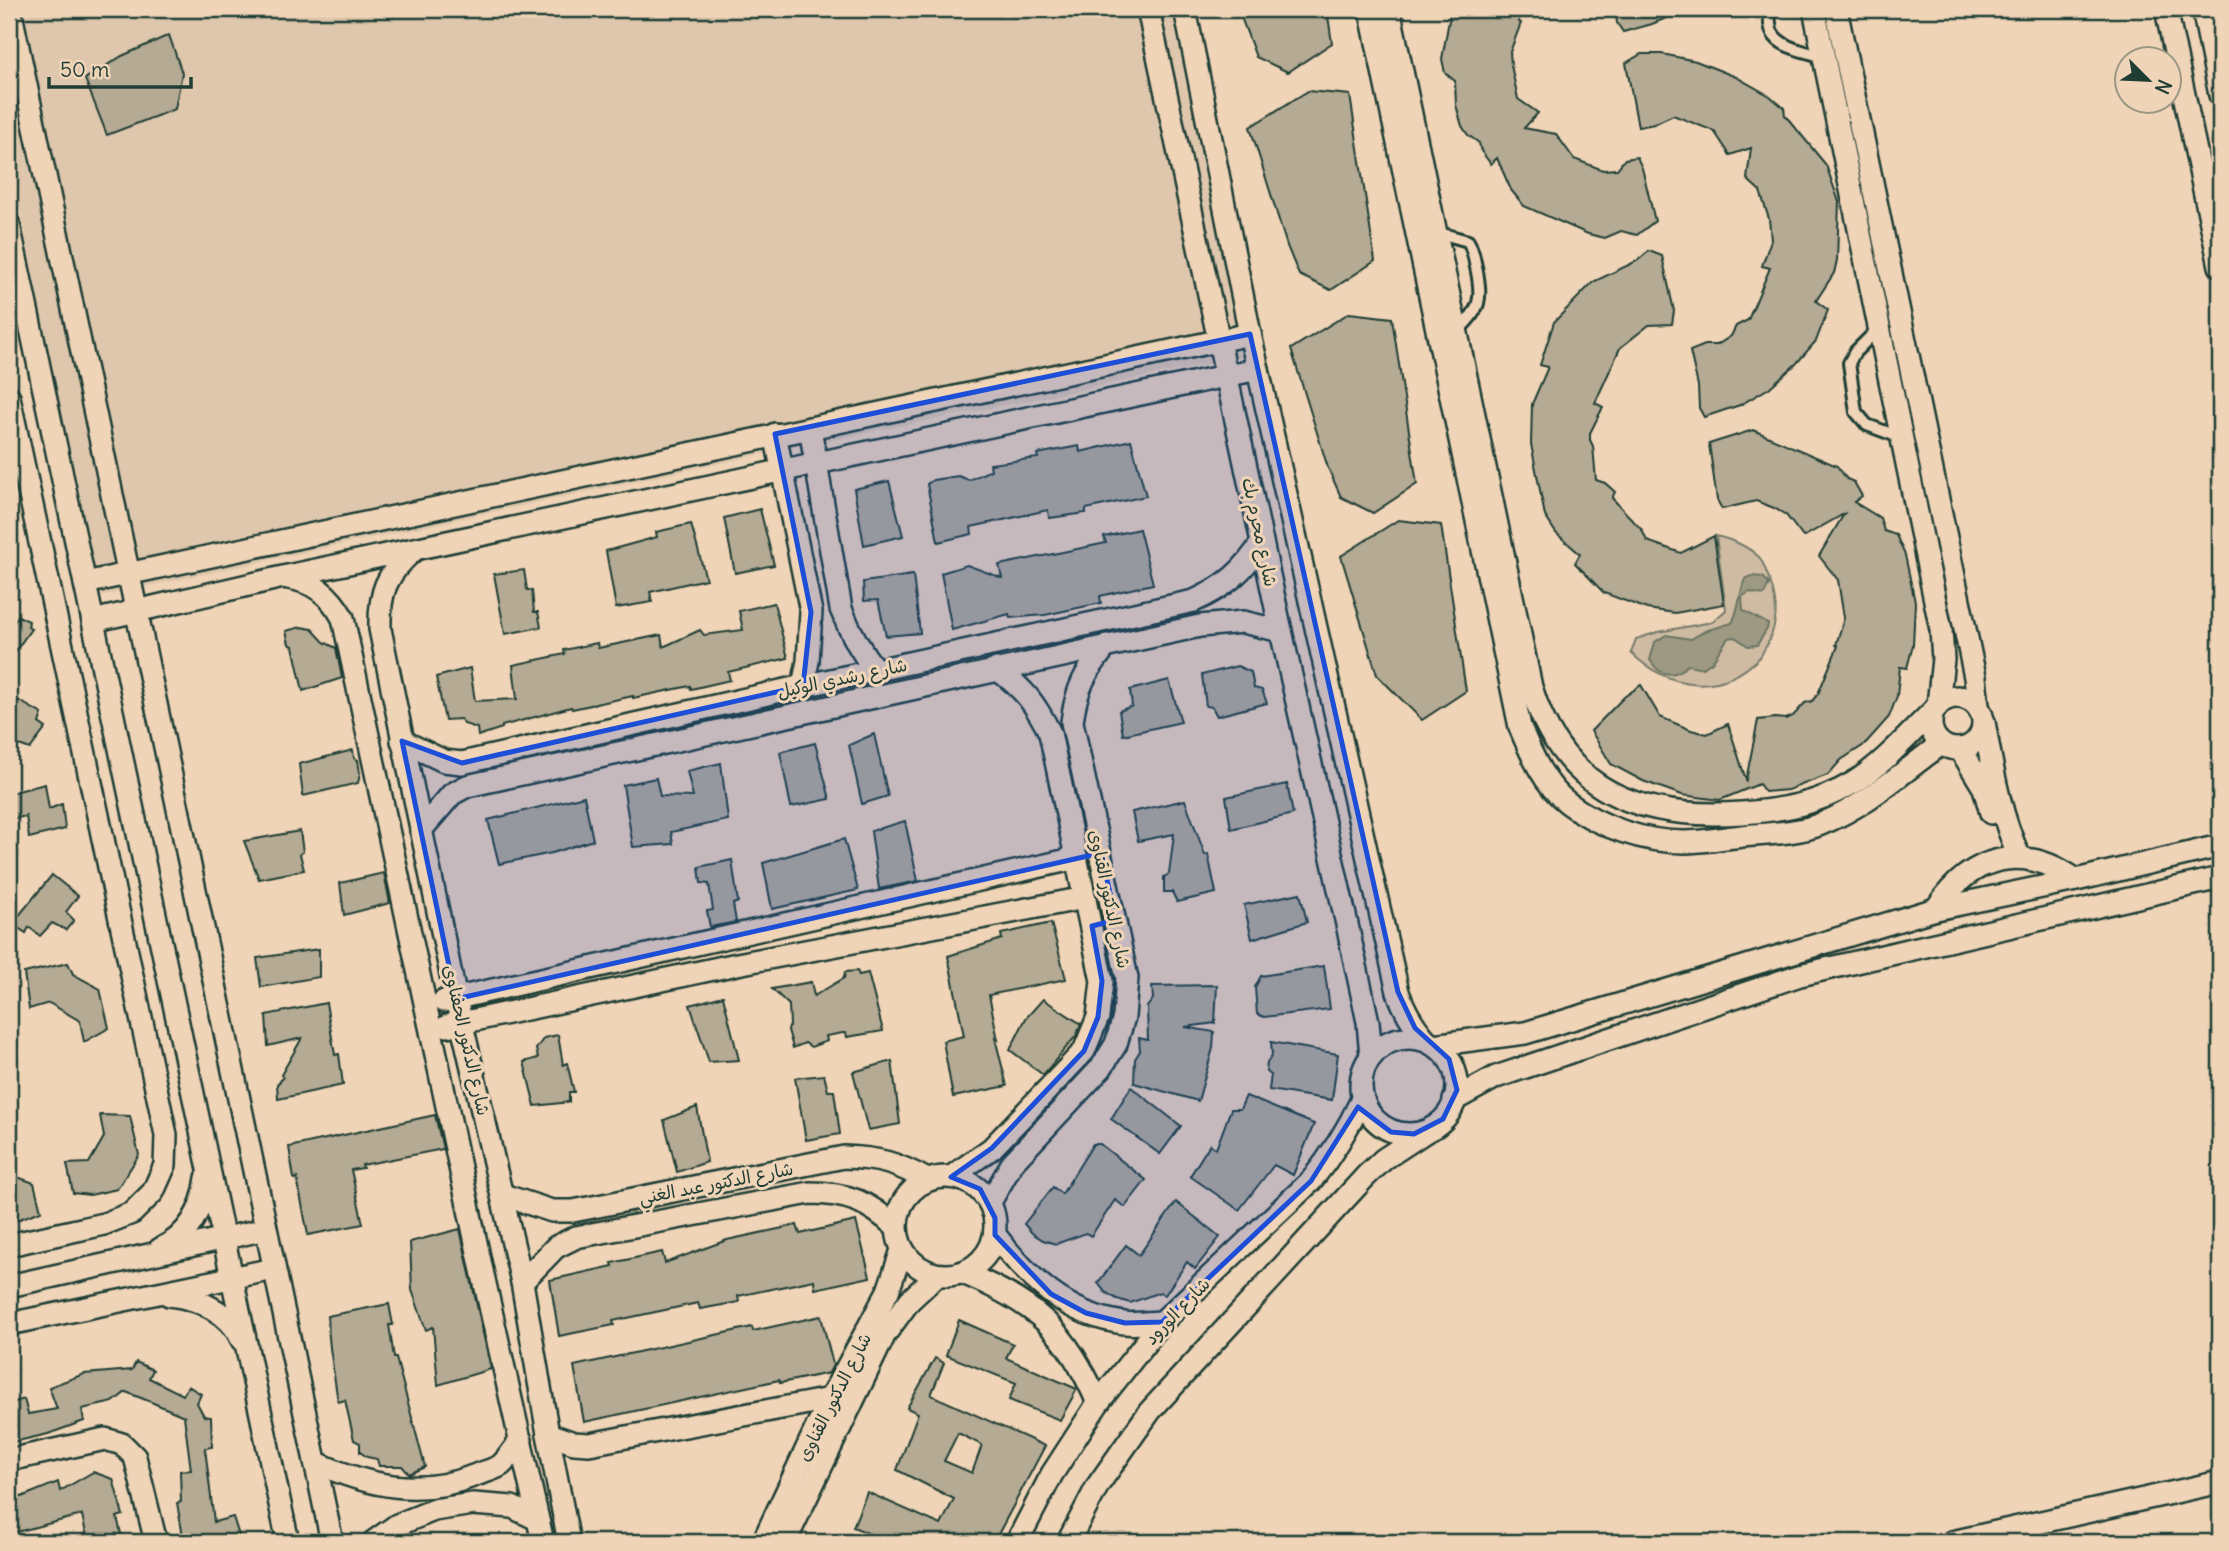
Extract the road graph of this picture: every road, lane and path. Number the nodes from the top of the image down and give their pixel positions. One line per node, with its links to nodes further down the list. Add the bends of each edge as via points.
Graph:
1 (10, 9): 30 (street)
2 (1148, 9): 19 (street, شارع محرم بك)
3 (1185, 9): 18 (street, شارع محرم بك)
4 (1370, 9): 50 (street, via 1520,727 1531,755)
5 (1389, 9): 14 (street)
6 (1769, 9): 11 (lane, via 1778,40)
7 (1814, 9): 11 (street)
8 (1836, 9): 45 (street)
9 (2166, 9): 15 (street)
10 (2203, 9): 12 (street)
11 (1825, 57): 16 (street)
12 (2220, 95)
13 (9, 225): 32 (street)
14 (1436, 232): 17 (street); 17 (lane, via 1468,241 1481,291 1474,313)
15 (2220, 266)
16 (1879, 328): 25 (street); 25 (lane, via 1849,363 1856,412 1867,425)
17 (1456, 332): 48 (street, via 1531,687 1550,736)
18 (1251, 334): 19 (street); 20 (street, شارع محرم بك)
19 (1219, 339): 21 (street, شارع محرم بك); 23 (street)
20 (1258, 369): 21 (street); 66 (street, شارع محرم بك, via 1398,992 1409,1019)
21 (1228, 377): 26 (street); 28 (street, شارع محرم بك)
22 (9, 397): 80 (street, via 166,1135 166,1165 153,1192 132,1213 104,1224)
23 (810, 428): 24 (street); 26 (street)
24 (775, 434): 27 (street); 30 (street)
25 (1902, 439): 44 (street, via 1941,629 1943,659)
26 (816, 464): 27 (street); 42 (street, via 841,609 861,652)
27 (783, 472): 29 (street); 43 (street, via 811,612)
28 (1262, 542): 33 (street, شارع رشدي الوكيل, via 1235,578); 38 (street, شارع محرم بك)
29 (415, 549): 31 (street); 37 (street, شارع الدكتور الحفناوى, via 385,583)
30 (128, 573): 32 (street); 34 (street)
31 (283, 577): 34 (street); 39 (street, شارع الدكتور الحفناوى, via 319,588 333,601)
32 (85, 583): 35 (street)
33 (1194, 601): 36 (street); 42 (street, شارع رشدي الوكيل)
34 (136, 610): 35 (street); 77 (street)
35 (93, 621): 71 (street)
36 (1200, 626): 38 (street, شارع رشدي الوكيل, via 1243,622); 40 (street, شارع رشدي الوكيل)
37 (380, 629): 39 (street); 46 (street, شارع الدكتور الحفناوى)
38 (1281, 631): 67 (street, شارع محرم بك, via 1368,1022)
39 (347, 637): 63 (street, شارع الدكتور الحفناوى)
40 (1107, 645): 41 (street, شارع رشدي الوكيل); 60 (street, شارع الدكتور القناوى, via 1088,669 1075,699 1072,722)
41 (997, 669): 52 (street, شارع رشدي الوكيل, via 467,786 452,794); 54 (street, شارع الدكتور القناوى, via 1020,686 1050,733)
42 (876, 671): 43 (street, شارع رشدي الوكيل)
43 (803, 686): 46 (street, شارع رشدي الوكيل, via 461,763 444,761)
44 (1937, 707): 45 (street, via 1958,697 1969,699); 47 (street, via 1931,720 1933,733); 49 (street, via 1854,782 1819,800 1781,810 1707,816 1672,813)
45 (1981, 713): 47 (street, via 1981,734 1973,744); 55 (street, via 2012,842)
46 (402, 741): 52 (street, شارع الدكتور الحفناوى)
47 (1951, 746): 51 (street, via 1819,825 1684,842 1634,835); 55 (street, via 1984,788 2001,846)
48 (1585, 776): 49 (street); 50 (street, via 1579,792)
49 (1611, 794): 51 (street)
50 (1567, 802): 51 (street)
51 (1597, 820)
52 (421, 830): 62 (street, شارع الدكتور الحفناوى)
53 (2220, 845): 57 (street)
54 (1077, 858): 58 (street, شارع الدكتور القناوى); 62 (street)
55 (2010, 859): 57 (street, via 2045,862); 59 (street, via 1986,863 1966,874)
56 (2220, 878): 69 (street, via 1800,975 1496,1077)
57 (2077, 880): 59 (street)
58 (1085, 898): 61 (street, شارع الدكتور القناوى); 64 (street, via 737,964)
59 (1937, 909): 66 (street, via 1525,1033)
60 (1116, 920): 61 (street); 75 (street, شارع الدكتور القناوى, via 1127,978 1124,1017 1115,1044 1101,1068 1013,1162)
61 (1092, 926): 72 (street, شارع الدكتور القناوى, via 1102,981 1098,1017 1084,1051 992,1148)
62 (456, 999): 63 (street); 64 (street, شارع الدكتور الحفناوى)
63 (426, 1005): 65 (street, شارع الدكتور الحفناوى)
64 (461, 1023): 65 (street); 74 (street, شارع الدكتور الحفناوى)
65 (431, 1029): 84 (street, شارع الدكتور الحفناوى)
66 (1431, 1044): 67 (street, via 1397,1040); 69 (street, via 1453,1069)
67 (1371, 1056): 68 (street, via 1362,1076)
68 (1362, 1099): 70 (street, via 1373,1119 1391,1132); 92 (street, شارع الورود, via 1332,1156 1311,1181)
69 (1454, 1100): 70 (street, via 1443,1119)
70 (1425, 1132): 112 (street, via 1366,1176 1150,1411 1098,1485)
71 (209, 1169): 79 (street); 82 (street, via 205,1197 192,1222 173,1243)
72 (951, 1177): 73 (street); 75 (street, via 973,1185)
73 (927, 1180): 74 (street, شارع الدكتور عبد الغني, via 874,1158 844,1157 573,1212 552,1212); 76 (street, via 904,1199)
74 (503, 1195): 83 (street, شارع الدكتور الحفناوى)
75 (990, 1202): 78 (street)
76 (896, 1227): 81 (street); 89 (street, شارع الدكتور عبد الغني, via 857,1199 810,1193 576,1237 556,1247)
77 (266, 1229): 79 (street); 85 (street)
78 (995, 1235): 86 (street, via 989,1251); 92 (street, via 1030,1277 1086,1313 1125,1323)
79 (223, 1239): 82 (street); 88 (street)
80 (9, 1245)
81 (902, 1251): 87 (street, via 922,1270); 95 (street, شارع الدكتور القناوى, via 888,1291)
82 (147, 1255): 90 (street)
83 (516, 1257): 84 (street); 89 (street, شارع الدكتور الحفناوى)
84 (481, 1266): 98 (street, شارع الدكتور الحفناوى)
85 (274, 1269): 88 (street); 100 (street)
86 (963, 1273): 87 (street); 96 (street, via 1034,1310 1062,1338)
87 (937, 1275): 110 (street, شارع الدكتور القناوى, via 884,1334)
88 (232, 1279): 91 (street); 94 (street)
89 (522, 1282): 97 (street, شارع الدكتور الحفناوى)
90 (9, 1286)
91 (157, 1294): 93 (street); 94 (street, via 187,1297 215,1309 237,1330)
92 (1162, 1322): 96 (street, شارع الورود)
93 (9, 1324)
94 (248, 1357): 104 (street)
95 (830, 1398): 97 (street, via 589,1444); 109 (street, شارع الدكتور القناوى)
96 (1098, 1403): 111 (street, شارع الورود, via 1052,1474)
97 (548, 1434): 108 (street, شارع الدكتور الحفناوى)
98 (521, 1440): 100 (street, via 501,1465 427,1487 388,1486 350,1478); 102 (street, شارع الدكتور الحفناوى)
99 (9, 1460): 103 (street, via 105,1439 122,1444 135,1457)
100 (315, 1462): 105 (street)
101 (2220, 1482): 113 (street)
102 (537, 1519): 106 (street, via 512,1507 473,1504 434,1510 397,1525); 107 (street, شارع الدكتور الحفناوى)
103 (156, 1542)
104 (288, 1542)
105 (332, 1542)
106 (373, 1542)
107 (543, 1542)
108 (569, 1542)
109 (763, 1542)
110 (785, 1542)
111 (1017, 1542)
112 (1068, 1542)
113 (1952, 1542)

